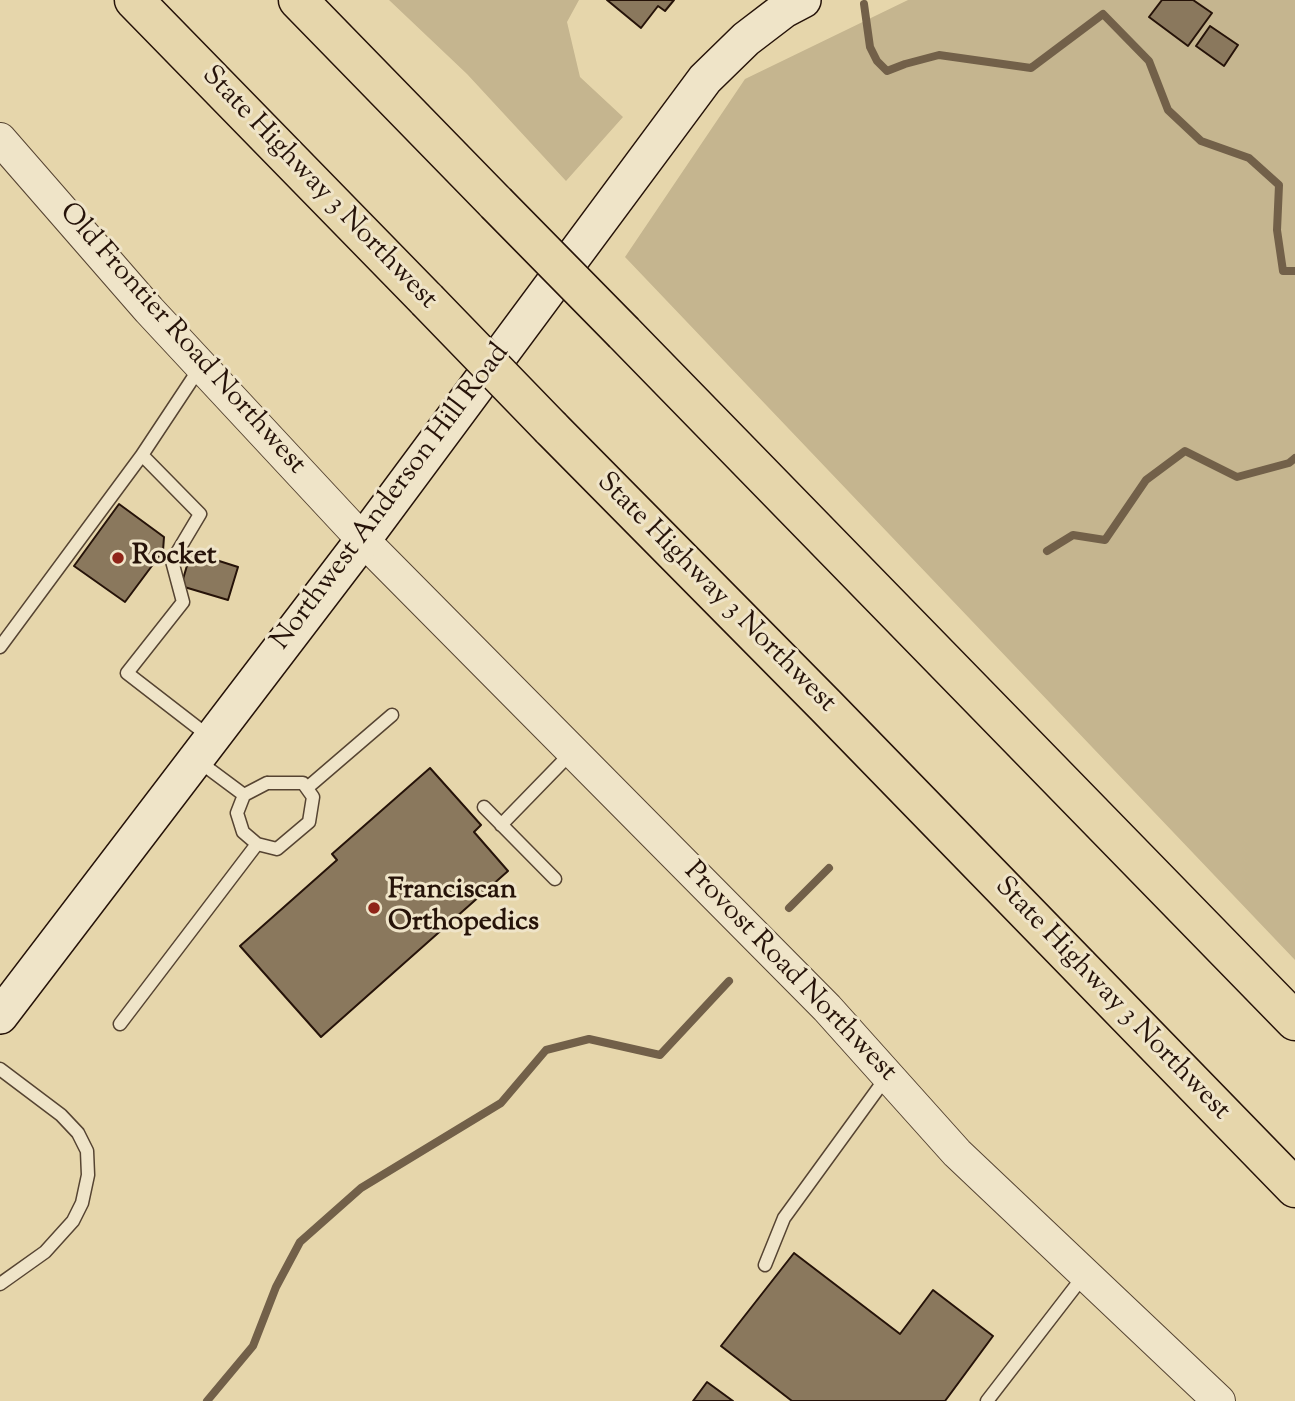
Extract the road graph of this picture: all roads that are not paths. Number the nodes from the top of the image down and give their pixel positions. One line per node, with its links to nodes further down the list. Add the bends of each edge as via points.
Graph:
1 (134, 0): 23 (highway, State Highway 3 Northwest, bridge)
2 (298, 0): 19 (highway, bridge)
3 (803, 0): 7 (main road, Northwest Anderson Hill Road, via 760,27 705,79)
4 (0, 139): 5 (street, Old Frontier Road Northwest)
5 (201, 366): 6 (lane); 7 (street, Old Frontier Road Northwest)
6 (142, 455): 8 (lane); 10 (lane, via 200,514 172,561 183,601 127,673)
7 (363, 540): 10 (main road, Northwest Anderson Hill Road); 11 (street, Provost Road Northwest)
8 (0, 647)
9 (392, 715): 12 (lane)
10 (203, 748): 13 (lane); 18 (main road, Northwest Anderson Hill Road)
11 (572, 752): 15 (lane); 22 (street, Provost Road Northwest, via 827,1007)
12 (307, 788): 13 (lane, via 303,783 267,783); 16 (lane, via 313,797 309,822 277,849)
13 (244, 795): 16 (lane, via 237,813 243,832)
14 (484, 807): 15 (lane)
15 (501, 825): 17 (lane)
16 (257, 844): 20 (lane)
17 (555, 879)
18 (0, 1016)
19 (1295, 1021)
20 (120, 1024)
21 (0, 1069): 26 (lane, via 78,1133 87,1151 88,1175 73,1221 45,1252)
22 (888, 1075): 24 (lane, via 784,1218); 25 (street, Provost Road Northwest, via 957,1153)
23 (1295, 1188)
24 (765, 1265)
25 (1086, 1274): 27 (lane); 28 (street, Provost Road Northwest)
26 (0, 1284)
27 (987, 1401)
28 (1219, 1401)

